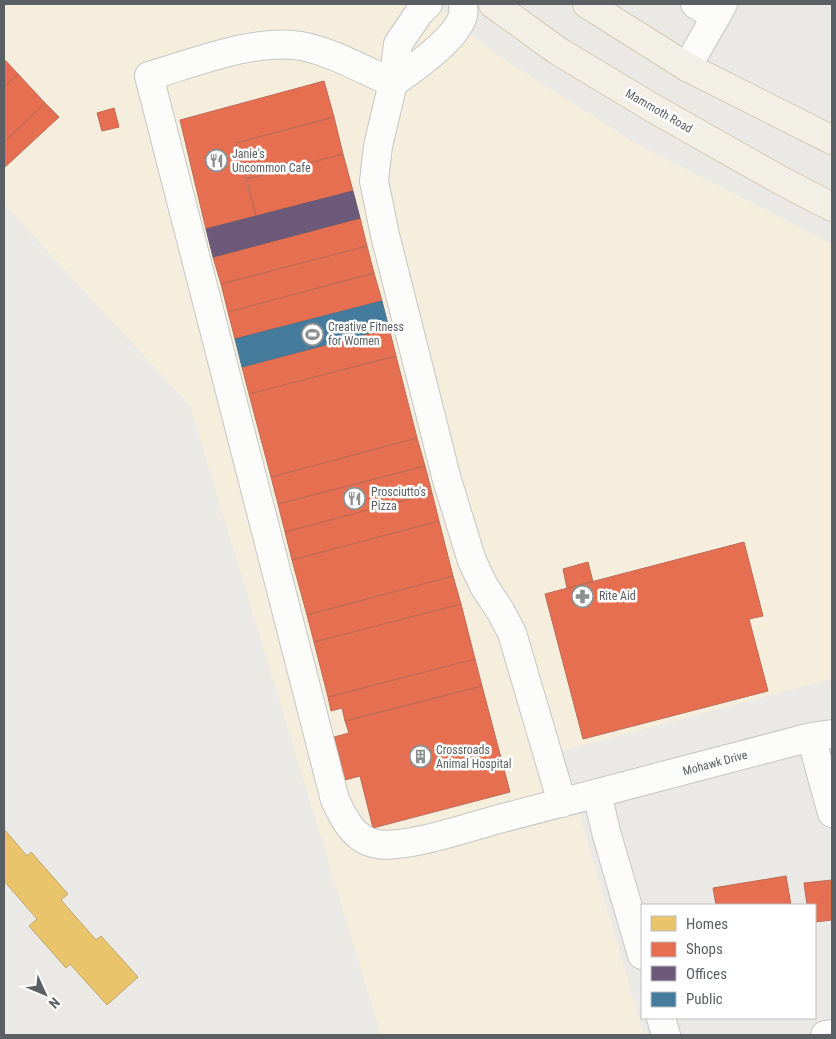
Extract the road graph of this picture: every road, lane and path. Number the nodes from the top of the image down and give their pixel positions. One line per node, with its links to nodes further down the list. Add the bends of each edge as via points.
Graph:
1 (428, 4): 7 (street, via 398,44)
2 (463, 4): 7 (street, via 463,15 452,34)
3 (493, 4): 9 (main road, Mammoth Road, via 558,50 651,107)
4 (587, 4): 6 (main road)
5 (711, 8): 6 (street)
6 (687, 67): 8 (main road)
7 (393, 84): 12 (street, via 378,146 374,181 385,235 447,480 472,561 512,633); 12 (street, Mohawk Drive, via 303,46 278,44 239,50 149,76 335,800 344,820 358,836 375,844 391,846)
8 (832, 140)
9 (832, 207)
10 (825, 732): 11 (street, Mohawk Drive); 13 (street)
11 (597, 793): 12 (street, Mohawk Drive); 14 (street)
12 (562, 803)
13 (832, 813)
14 (641, 952)
15 (661, 1019): 17 (street)
16 (832, 1034): 18 (street)
17 (666, 1035)
18 (826, 1035)

